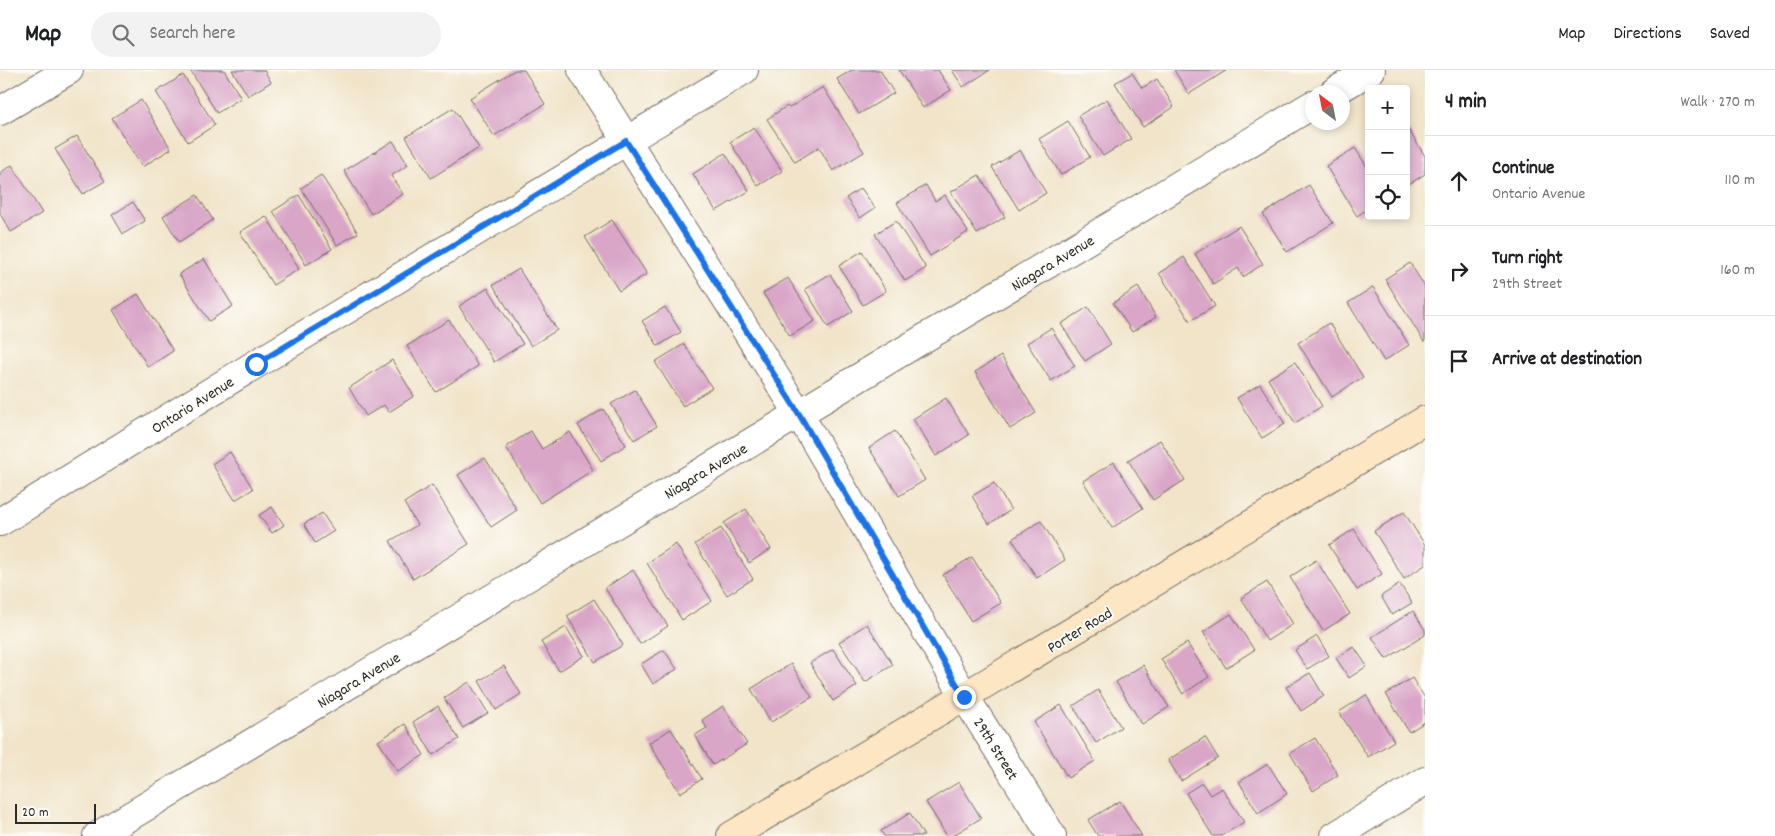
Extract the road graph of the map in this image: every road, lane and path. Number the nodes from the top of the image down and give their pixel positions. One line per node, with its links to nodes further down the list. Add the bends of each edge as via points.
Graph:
1 (70, 70): 7 (street)
2 (582, 70): 8 (street, 29th Street)
3 (744, 70): 8 (street, Ontario Avenue)
4 (1371, 70): 5 (street)
5 (1346, 85)
6 (1305, 109): 9 (street, Niagara Avenue)
7 (0, 111)
8 (626, 141): 9 (street, 29th Street); 11 (street, Ontario Avenue)
9 (799, 414): 12 (street, 29th Street); 14 (street, Niagara Avenue)
10 (1425, 420): 12 (main road, Porter Road)
11 (0, 522)
12 (964, 697): 15 (main road, Porter Road); 16 (street, 29th Street)
13 (1425, 781): 17 (street)
14 (97, 836)
15 (731, 836)
16 (1052, 836)
17 (1336, 836)

